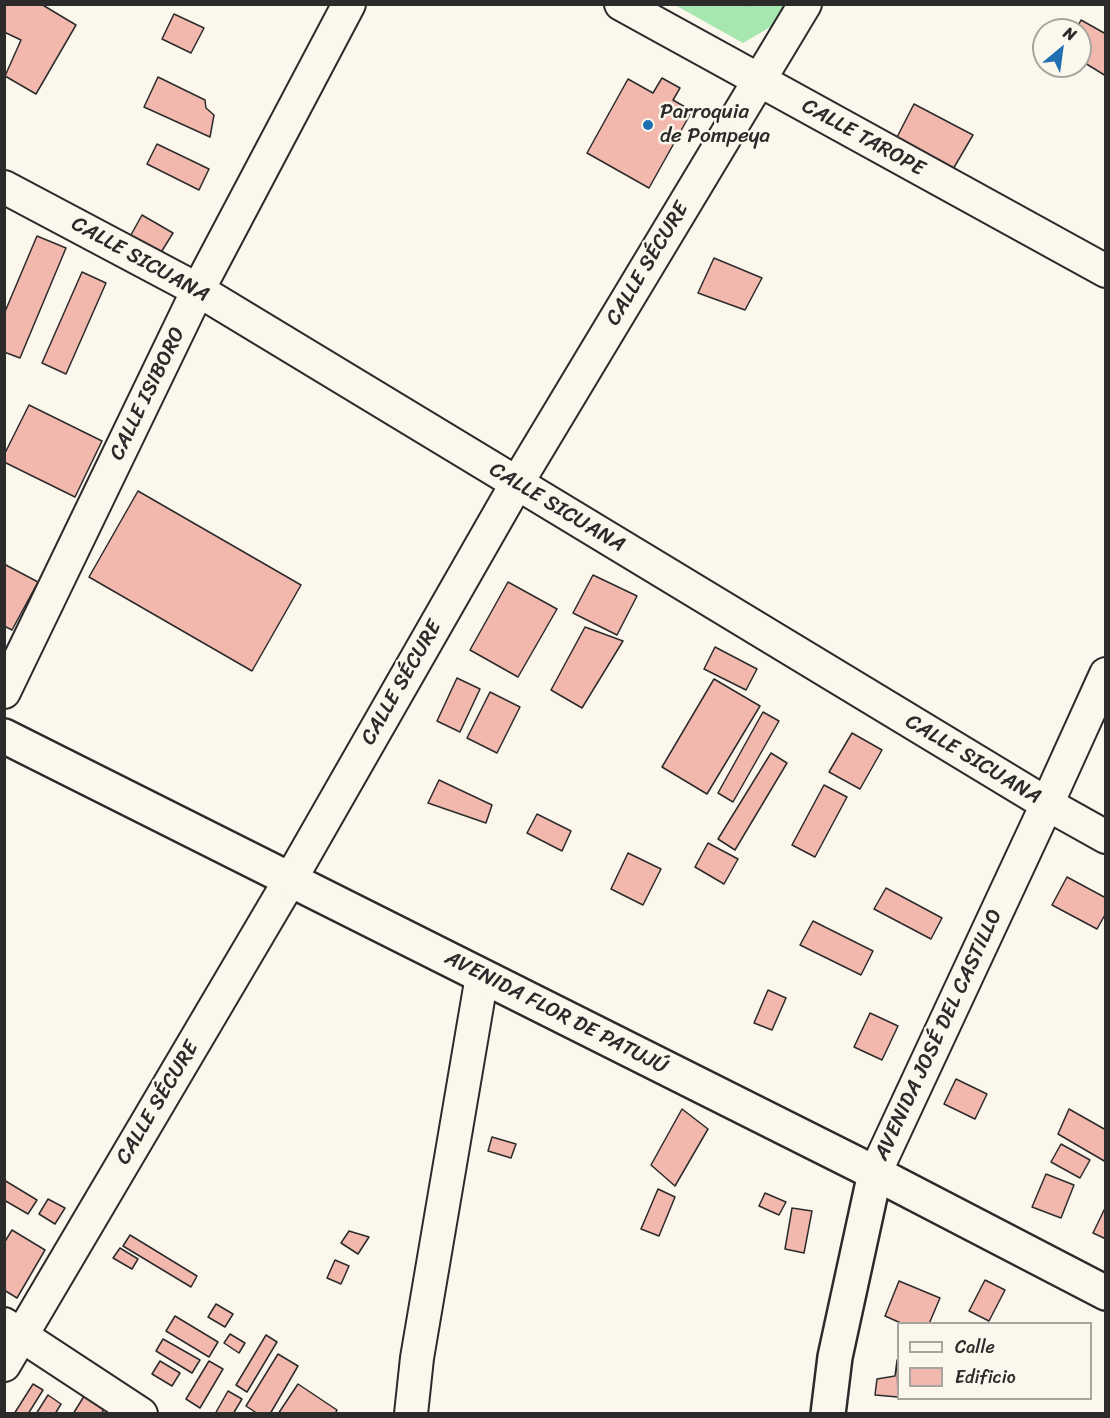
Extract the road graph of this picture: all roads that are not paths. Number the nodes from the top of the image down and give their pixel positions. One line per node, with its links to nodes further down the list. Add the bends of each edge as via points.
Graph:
1 (349, 4): 7 (street, CALLE ISIBORO)
2 (621, 4): 4 (street, CALLE TAROPE)
3 (805, 4): 4 (street, CALLE SÉCURE)
4 (758, 81): 6 (street, CALLE TAROPE); 8 (street, CALLE SÉCURE)
5 (4, 187): 7 (street, CALLE SICUANA)
6 (1106, 271)
7 (198, 290): 8 (street, CALLE SICUANA); 10 (street, CALLE ISIBORO)
8 (517, 483): 12 (street, CALLE SICUANA); 14 (street, CALLE SÉCURE)
9 (1106, 674): 12 (street, AVENIDA JOSÉ DEL CASTILLO)
10 (4, 692)
11 (4, 736): 14 (main road, AVENIDA FLOR DE PATUJÚ)
12 (1047, 804): 13 (street, CALLE SICUANA); 16 (street, AVENIDA JOSÉ DEL CASTILLO)
13 (1106, 837)
14 (290, 880): 15 (main road, AVENIDA FLOR DE PATUJÚ); 18 (street, CALLE SÉCURE)
15 (482, 976): 16 (main road, AVENIDA FLOR DE PATUJÚ); 21 (street)
16 (875, 1173): 17 (main road, AVENIDA FLOR DE PATUJÚ); 22 (main road, AVENIDA JOSÉ DEL CASTILLO, via 835,1357)
17 (1106, 1293)
18 (13, 1330): 19 (street, CALLE SÉCURE); 20 (street)
19 (4, 1365)
20 (141, 1413)
21 (411, 1413)
22 (828, 1413)

